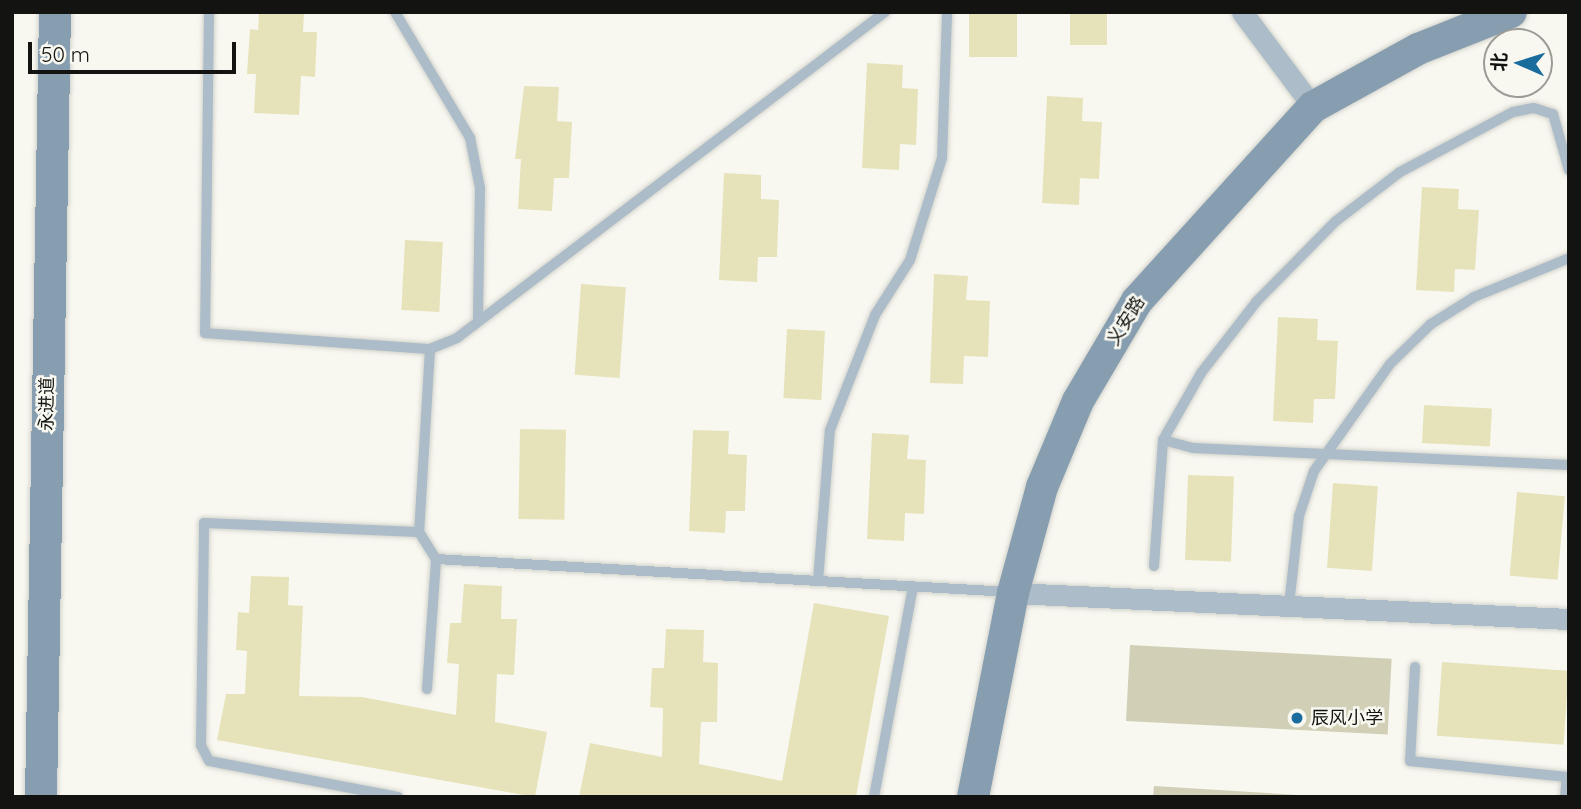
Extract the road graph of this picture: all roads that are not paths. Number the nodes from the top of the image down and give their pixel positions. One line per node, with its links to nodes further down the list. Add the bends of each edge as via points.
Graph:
1 (55, 12): 26 (street, 永进道)
2 (209, 12): 12 (lane, via 205,333)
3 (395, 12): 11 (lane, via 470,138 480,188)
4 (885, 12): 11 (lane)
5 (947, 12): 19 (lane, via 942,158 910,260 875,315 830,430)
6 (1242, 12): 8 (street)
7 (1511, 12): 8 (street, 义安路, via 1418,49)
8 (1313, 107): 21 (street, 义安路, via 1137,301 1078,401 1042,488)
9 (1569, 170): 13 (lane, via 1553,114 1534,108 1449,142 1400,172 1336,222 1257,301 1201,373)
10 (1569, 258): 14 (lane, via 1516,275 1431,324 1390,364)
11 (478, 320): 12 (lane)
12 (430, 349): 16 (lane)
13 (1163, 440): 14 (lane, via 1193,448); 18 (lane)
14 (1325, 454): 15 (lane); 22 (lane, via 1299,516)
15 (1569, 466)
16 (419, 532): 17 (lane); 27 (lane, via 204,523 201,745 208,761)
17 (436, 559): 19 (lane); 25 (lane)
18 (1154, 566)
19 (818, 581): 20 (lane)
20 (913, 587): 21 (lane); 28 (lane)
21 (1013, 593): 22 (street); 29 (street, 义安路)
22 (1289, 604): 23 (street)
23 (1569, 619)
24 (1415, 667): 30 (lane, via 1410,761 1567,777)
25 (427, 689)
26 (41, 797)
27 (398, 797)
28 (874, 797)
29 (973, 797)
30 (1565, 797)

